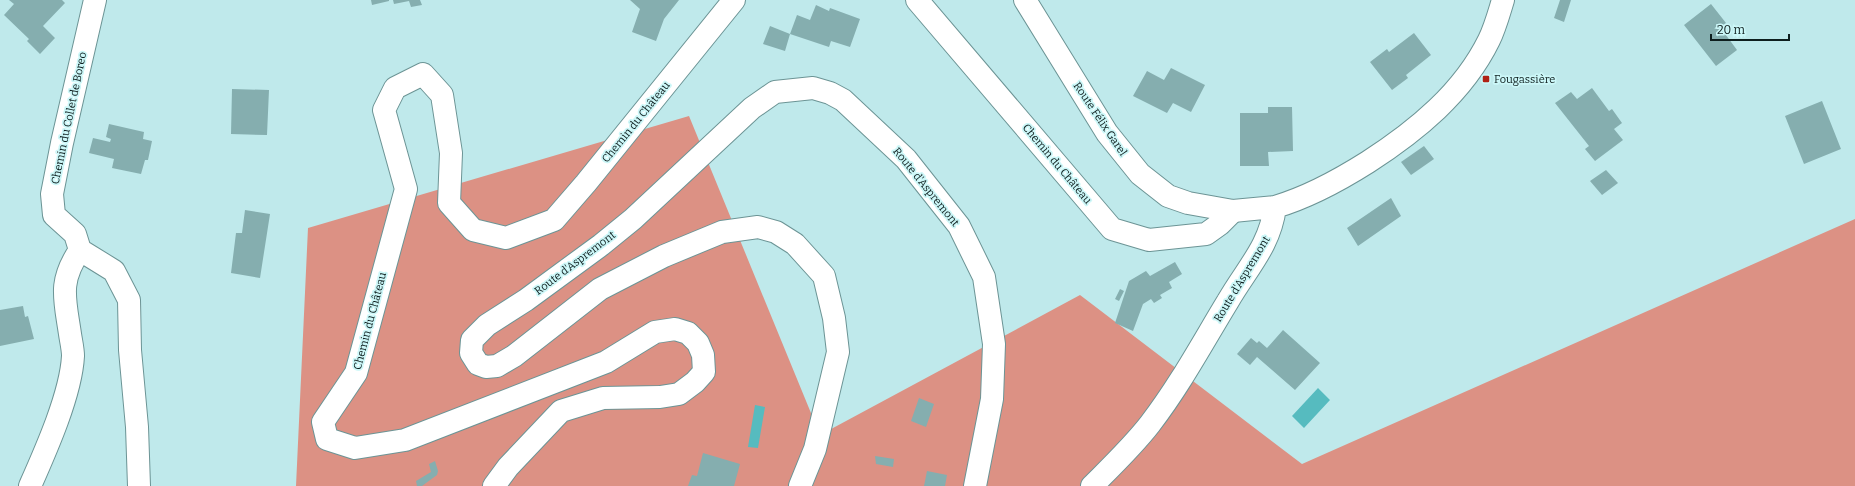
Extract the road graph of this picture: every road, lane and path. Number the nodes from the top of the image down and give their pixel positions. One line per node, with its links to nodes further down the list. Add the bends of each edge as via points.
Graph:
1 (95, 0): 8 (street, Chemin du Collet de Boreo, via 52,194 54,215 75,234)
2 (734, 0): 11 (street, Chemin du Château, via 554,220 506,238 473,230 449,204 450,153 442,94 423,74 395,88 384,110 406,189 356,373 323,422 327,439 355,448 405,440 606,362 655,332 675,329 688,333 698,343 703,355 704,372 679,394 660,398 603,398 561,411 508,467)
3 (917, 0): 7 (street, Chemin du Château, via 1112,229 1149,240 1206,234)
4 (1025, 0): 7 (street, Route Félix Garel, via 1107,133 1140,174 1168,196 1188,203)
5 (1503, 0): 6 (street, via 1489,40 1474,64 1440,107 1416,129 1326,187 1300,200)
6 (1275, 207): 7 (street, Route Félix Garel); 14 (street, Route d'Aspremont, via 1267,239 1228,300 1198,354 1150,424)
7 (1233, 211)
8 (80, 250): 9 (street, via 70,265 64,289 73,355 67,390); 10 (street, via 114,271 128,300)
9 (30, 486)
10 (140, 486)
11 (494, 486)
12 (800, 486): 13 (street, Route d'Aspremont, via 815,449 838,352 834,318 824,276 795,244 776,232 758,227 722,232 664,256 600,289 514,356 497,366 486,367 478,364 472,353 472,340 487,325 526,300 633,219 752,108 775,92 813,88 830,92 843,100 906,160 959,226 984,277 994,344 992,399)
13 (975, 486)
14 (1092, 486)

